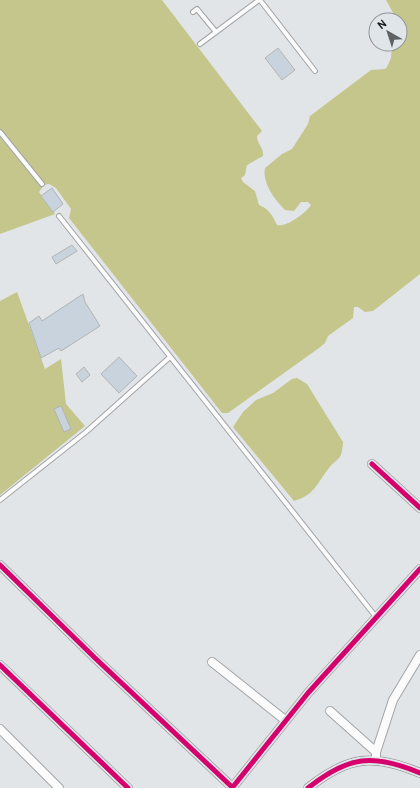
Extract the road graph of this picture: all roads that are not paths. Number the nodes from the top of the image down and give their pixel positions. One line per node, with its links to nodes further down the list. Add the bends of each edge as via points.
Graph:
1 (260, 0): 3 (lane); 5 (lane)
2 (193, 12): 3 (lane, via 197,9)
3 (216, 32): 4 (lane)
4 (200, 44)
5 (315, 71)
6 (0, 132): 7 (lane)
7 (42, 184)
8 (59, 216): 9 (lane)
9 (170, 357): 11 (lane, via 86,432); 15 (lane)
10 (372, 464): 12 (street)
11 (0, 500)
12 (420, 508)
13 (0, 565): 25 (street)
14 (420, 569): 15 (street)
15 (376, 617): 20 (street)
16 (420, 655): 22 (street, via 393,700)
17 (212, 662): 20 (street)
18 (0, 665): 27 (street)
19 (330, 711): 22 (street)
20 (285, 720): 25 (street)
21 (0, 729): 26 (street)
22 (376, 752): 23 (street)
23 (376, 761): 24 (street); 28 (street, via 356,761 341,766)
24 (420, 773)
25 (232, 787)
26 (59, 788)
27 (128, 788)
28 (308, 788)

